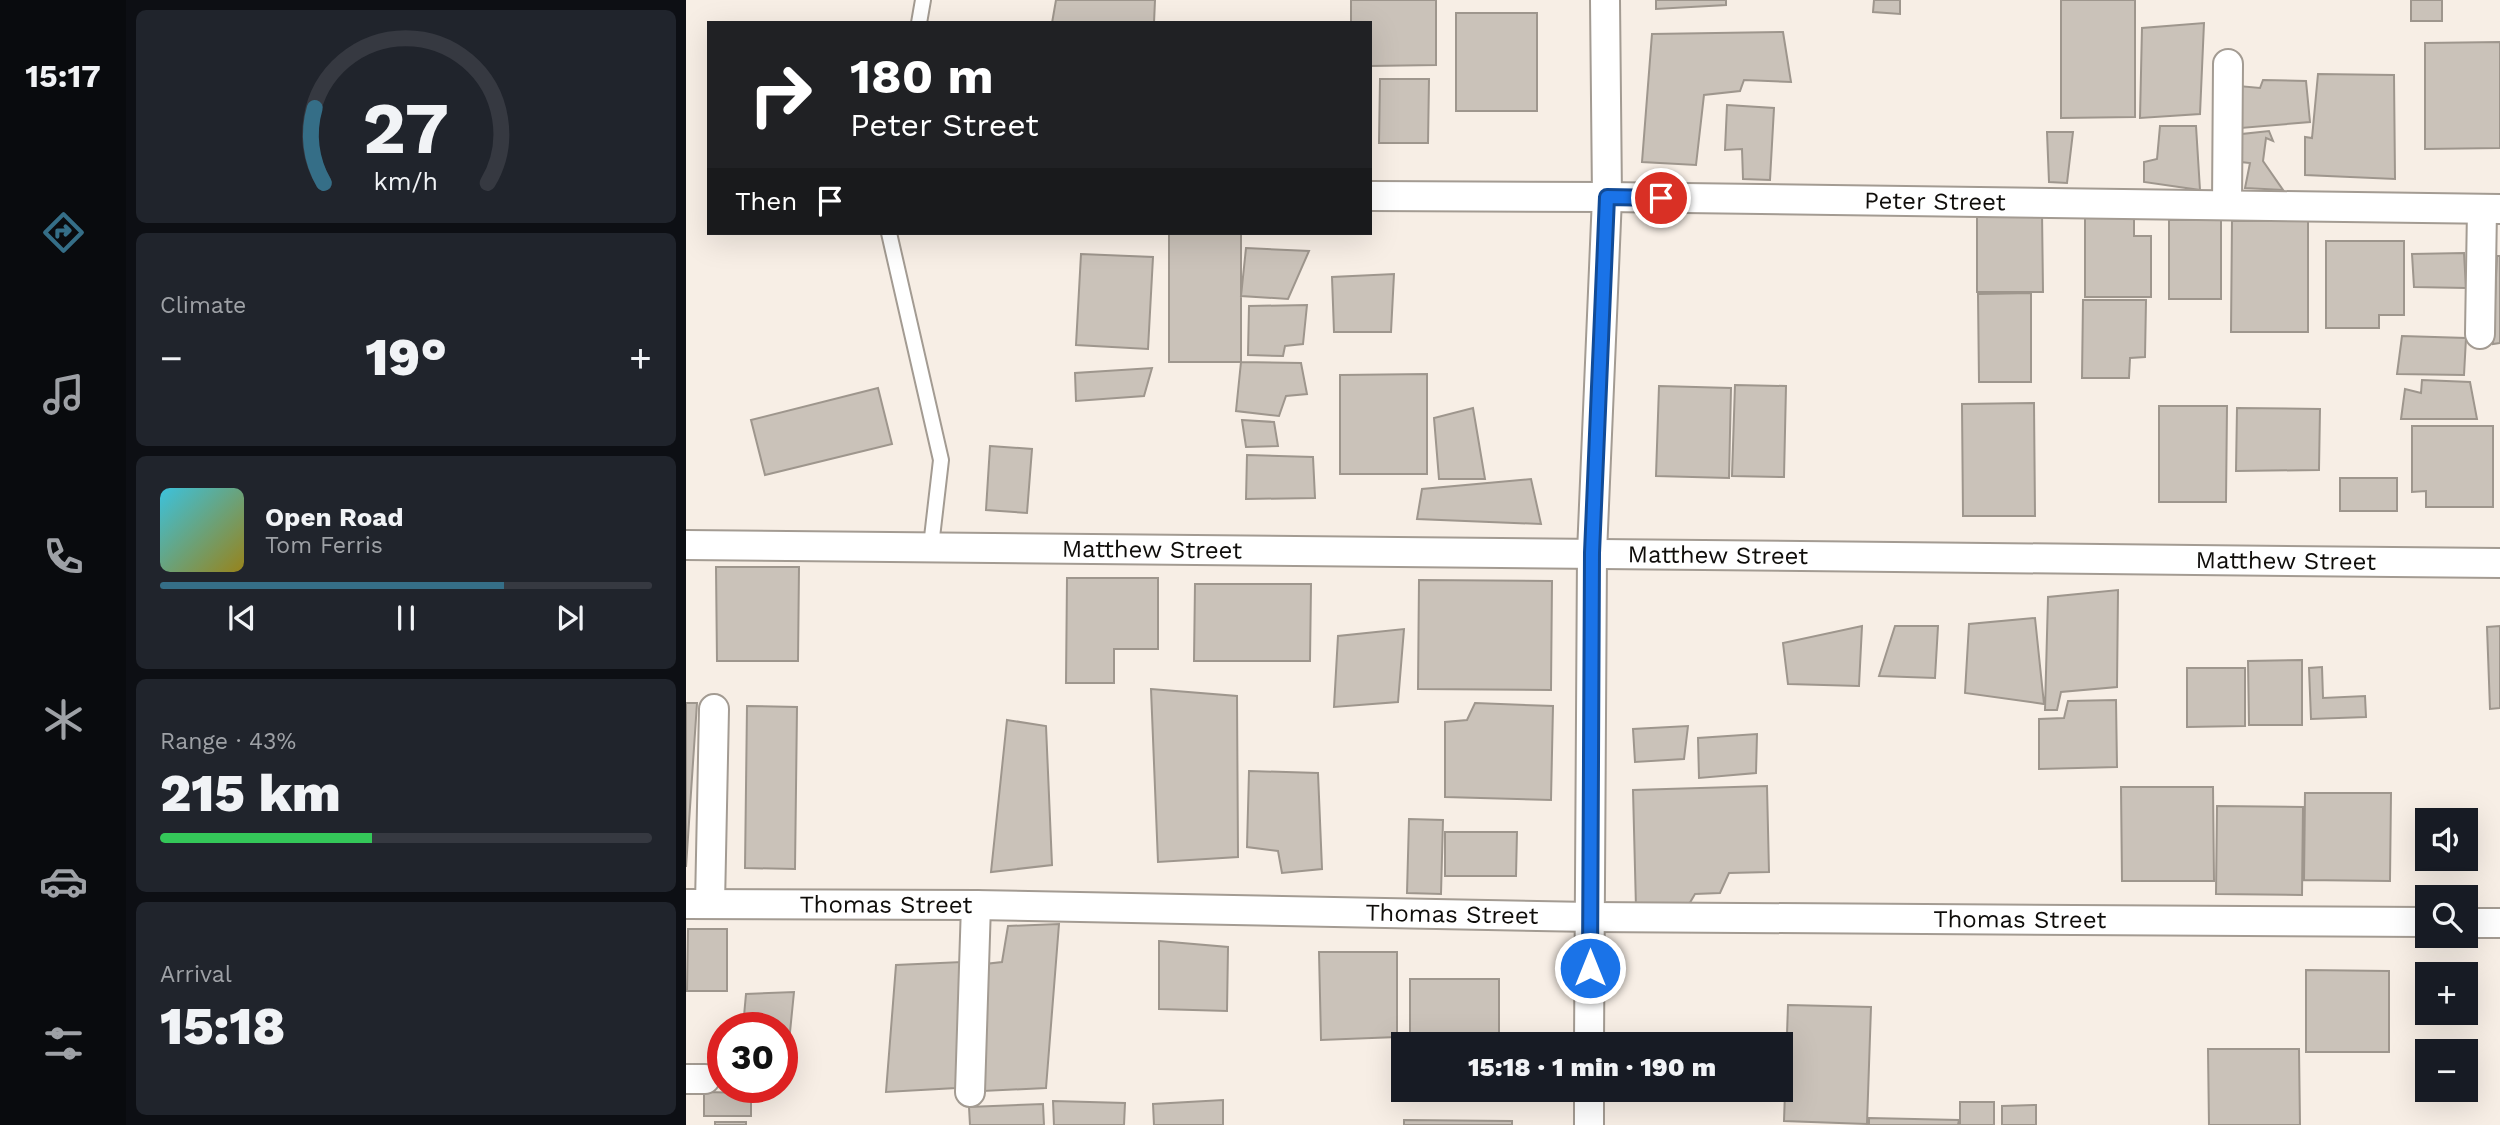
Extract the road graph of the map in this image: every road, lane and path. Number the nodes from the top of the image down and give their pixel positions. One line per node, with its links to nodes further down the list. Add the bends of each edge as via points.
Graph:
1 (923, 0): 3 (lane)
2 (1605, 0): 6 (street)
3 (919, 21)
4 (2228, 64): 7 (street)
5 (1372, 196): 6 (street, Peter Street)
6 (1607, 197): 7 (street, Peter Street); 13 (street)
7 (2227, 205): 8 (street, Peter Street)
8 (2491, 209): 10 (street)
9 (889, 235): 12 (lane, via 941,460)
10 (2480, 334)
11 (686, 545): 12 (street, Matthew Street)
12 (931, 546): 13 (street, Matthew Street)
13 (1592, 553): 14 (street, Matthew Street); 18 (street)
14 (2500, 563)
15 (714, 709): 16 (street)
16 (698, 904): 17 (street, Thomas Street)
17 (976, 905): 18 (street, Thomas Street); 23 (street)
18 (1590, 917): 19 (street, Thomas Street); 22 (street)
19 (2415, 922)
20 (2478, 923): 21 (street)
21 (2500, 923)
22 (1589, 1032)
23 (970, 1092)
24 (1589, 1102): 25 (street)
25 (1589, 1125)

